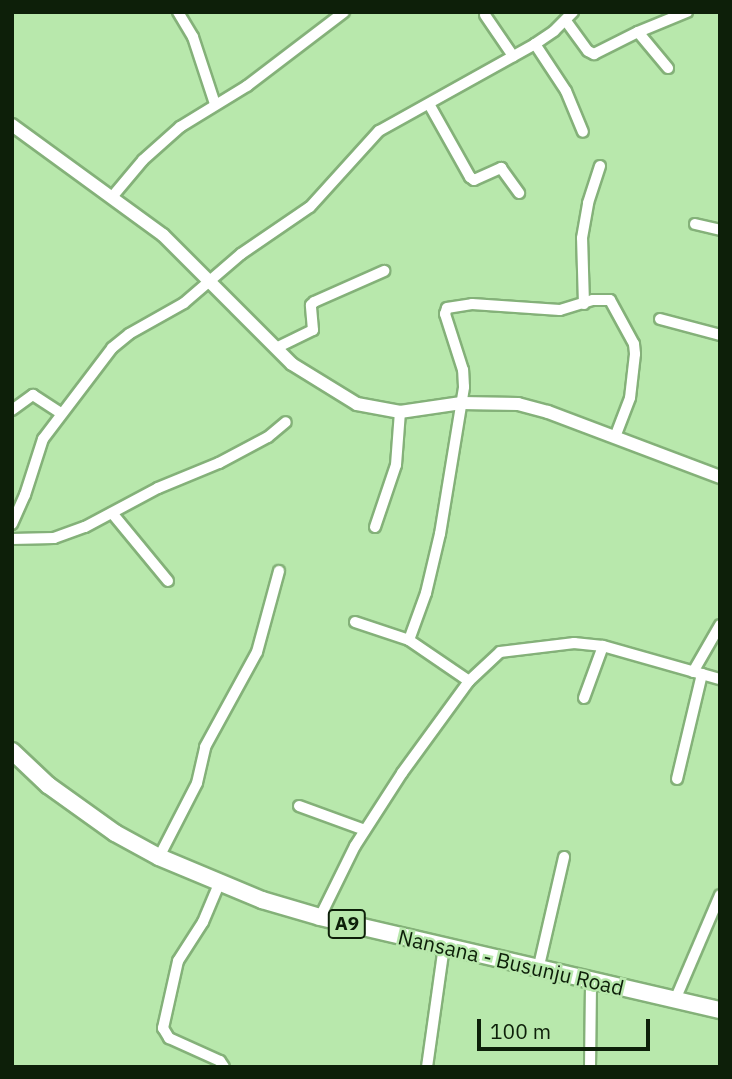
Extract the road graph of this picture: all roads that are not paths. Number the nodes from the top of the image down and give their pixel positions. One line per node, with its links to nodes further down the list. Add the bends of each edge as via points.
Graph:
1 (178, 12): 11 (street, via 193,37)
2 (344, 12): 5 (street)
3 (687, 12): 7 (street)
4 (485, 15): 9 (street)
5 (328, 17): 11 (street, via 254,81)
6 (570, 17): 7 (street, via 594,54); 8 (street)
7 (638, 32): 10 (street)
8 (535, 44): 9 (street); 14 (street, via 566,91)
9 (513, 56): 12 (street)
10 (668, 68)
11 (215, 104): 17 (street, via 158,145)
12 (429, 104): 16 (street, via 470,177 474,180 501,169); 21 (street, via 379,131 326,194)
13 (12, 125): 17 (street)
14 (583, 132)
15 (600, 166): 22 (street, via 582,238)
16 (519, 193)
17 (112, 197): 21 (street, via 163,234)
18 (695, 224): 19 (street)
19 (720, 230)
20 (384, 271): 25 (street, via 314,302 313,330)
21 (209, 281): 25 (street); 29 (street, via 184,303 111,348)
22 (584, 304): 26 (street, via 560,310 472,303 447,308 463,370); 31 (street, via 610,300 634,344 630,398)
23 (660, 319): 24 (street)
24 (720, 335)
25 (276, 348): 28 (street, via 308,376 357,404)
26 (461, 403): 28 (street); 31 (street, via 517,404); 41 (street, via 437,546)
27 (12, 410): 29 (street, via 33,395)
28 (400, 412): 35 (street, via 396,465)
29 (61, 413): 34 (street, via 43,439)
30 (286, 422): 33 (street, via 219,463)
31 (614, 437): 32 (street)
32 (720, 477)
33 (112, 513): 36 (street, via 54,538); 38 (street)
34 (12, 524)
35 (375, 527)
36 (12, 539)
37 (279, 571): 52 (street, via 257,652 205,747 197,783)
38 (168, 581)
39 (355, 622): 41 (street)
40 (720, 625): 43 (street)
41 (409, 640): 45 (street)
42 (603, 646): 43 (street); 45 (street, via 574,643 514,648 500,652); 46 (street)
43 (697, 673): 44 (street); 49 (street)
44 (720, 678)
45 (469, 681): 51 (street)
46 (584, 698)
47 (12, 751): 48 (main road, Nansana - Busunju Road / A9)
48 (19, 763): 52 (main road, Nansana - Busunju Road / A9, via 115,834)
49 (677, 779)
50 (299, 806): 51 (street)
51 (365, 830): 56 (street)
52 (159, 857): 54 (main road, Nansana - Busunju Road / A9)
53 (564, 857): 58 (street)
54 (219, 884): 56 (main road, Nansana - Busunju Road / A9); 62 (street, via 199,930 178,961 163,1028 169,1038 220,1060)
55 (720, 895): 60 (street)
56 (320, 917): 57 (main road, Nansana - Busunju Road / A9)
57 (444, 946): 58 (main road, Nansana - Busunju Road / A9); 63 (street)
58 (538, 970): 59 (main road, Nansana - Busunju Road / A9)
59 (591, 980): 60 (main road, Nansana - Busunju Road / A9); 64 (street)
60 (675, 1000): 61 (main road, Nansana - Busunju Road / A9)
61 (720, 1010)
62 (224, 1067)
63 (428, 1067)
64 (590, 1067)

